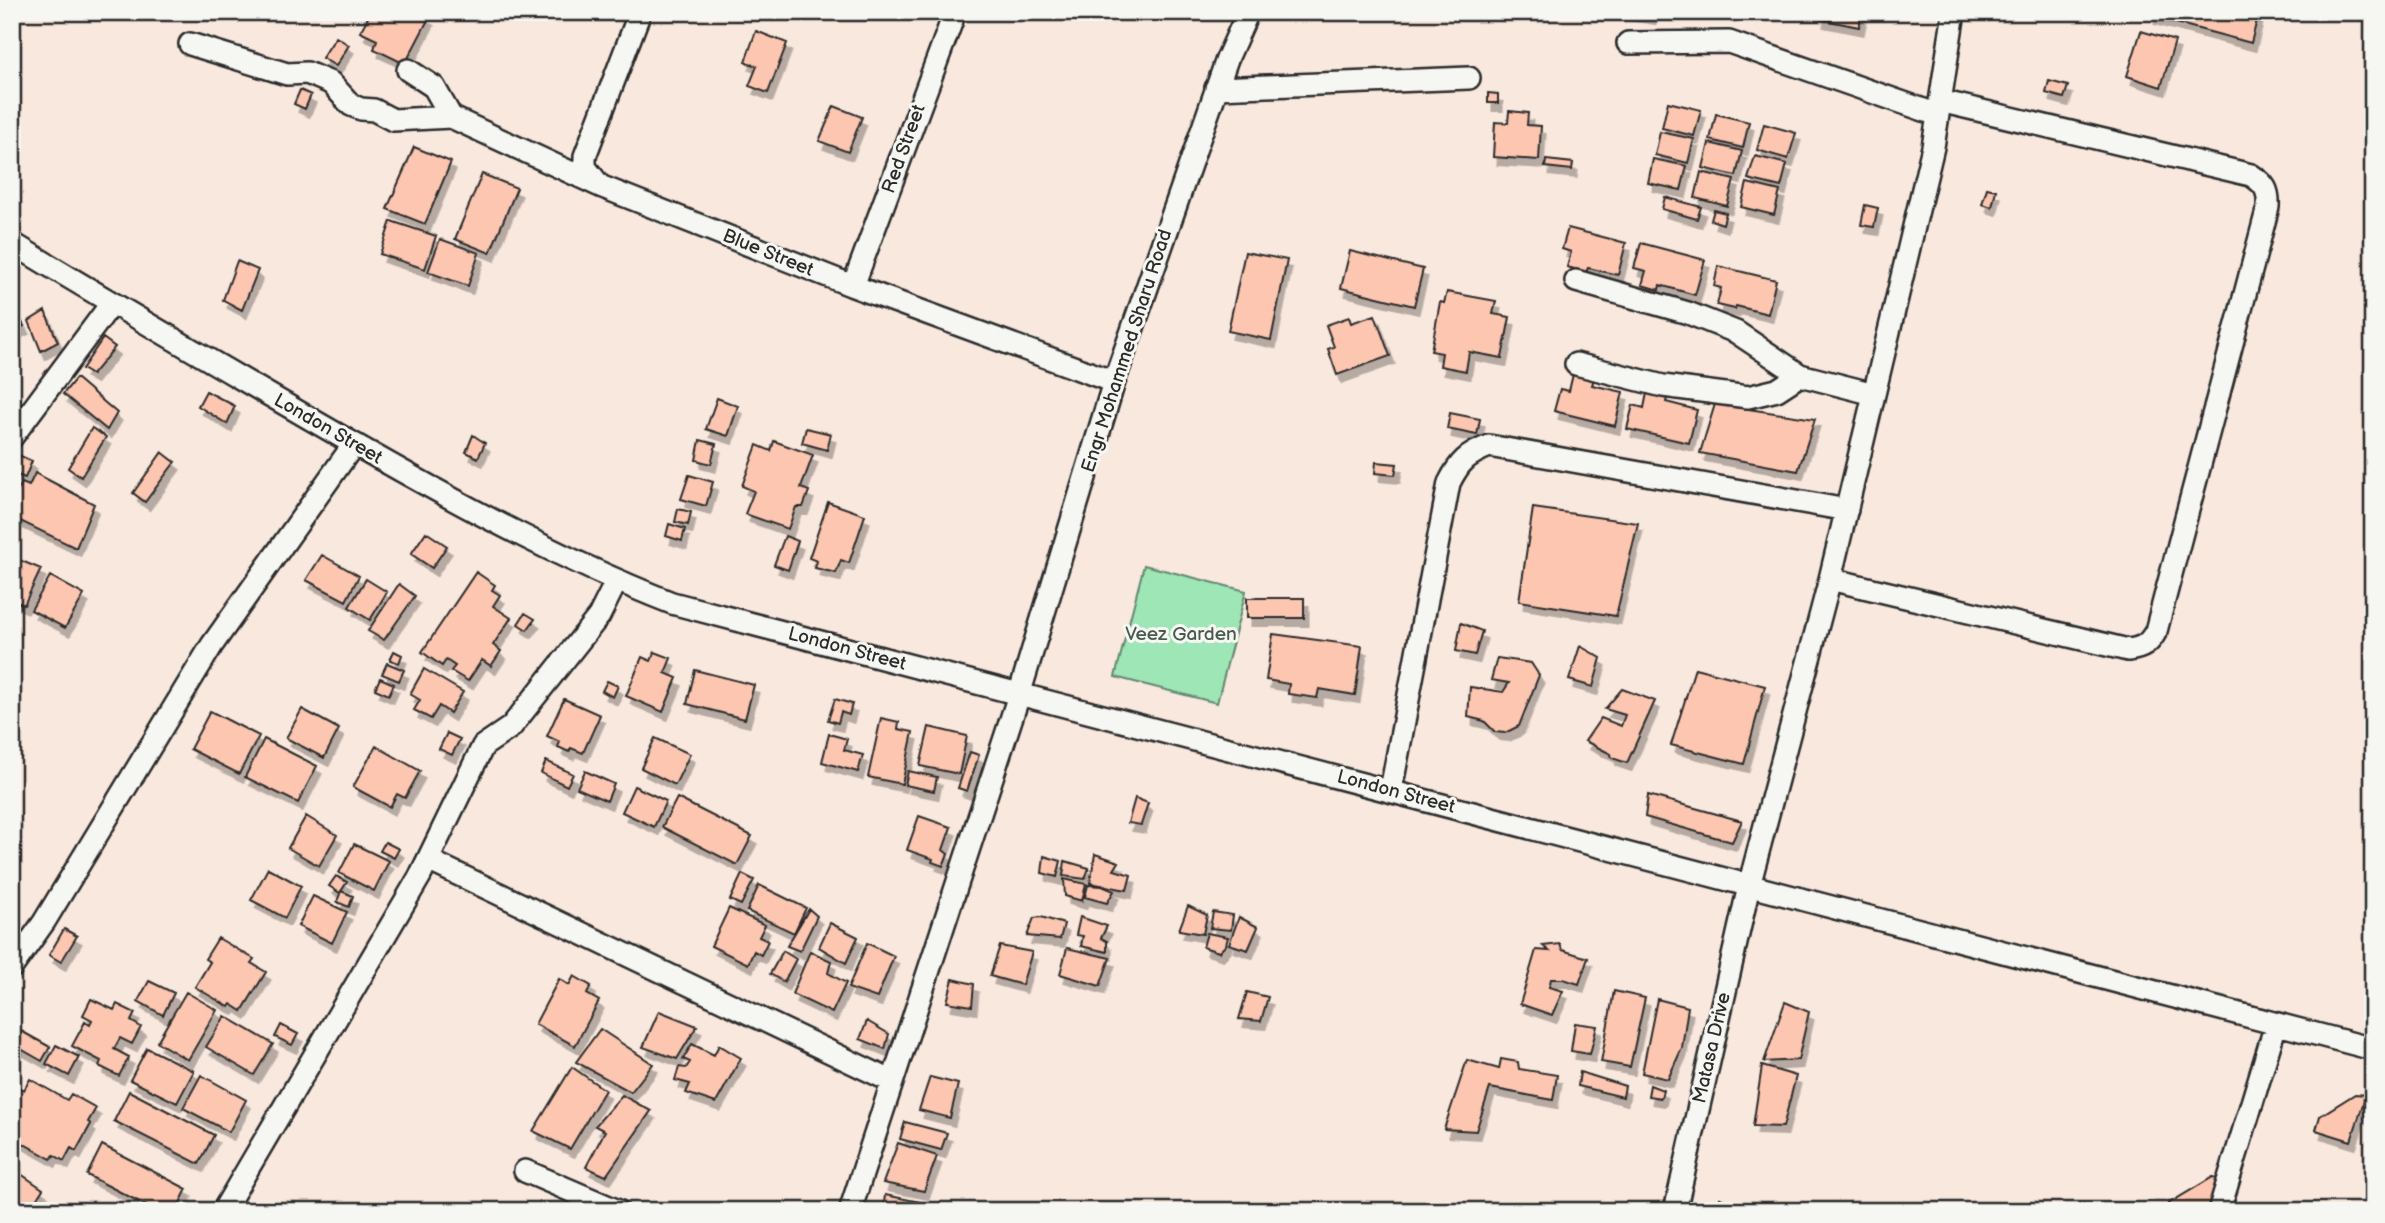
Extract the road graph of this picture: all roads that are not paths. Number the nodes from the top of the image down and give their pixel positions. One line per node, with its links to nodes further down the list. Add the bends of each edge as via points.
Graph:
1 (640, 12): 12 (street, via 585,156 585,167)
2 (955, 12): 15 (street, Red Street)
3 (1248, 12): 9 (street, Engr Mohammed Sharu Road)
4 (1954, 12): 10 (street, Matasa Drive)
5 (1628, 43): 10 (street, via 1729,42)
6 (190, 44): 11 (street, via 287,74 307,73 331,83 351,105 393,120)
7 (408, 70): 11 (street, via 434,87)
8 (1469, 78): 9 (street)
9 (1216, 88): 19 (street, Engr Mohammed Sharu Road)
10 (1939, 108): 20 (street, Matasa Drive); 24 (street, via 2251,175 2269,192 2268,207 2150,641 2128,650)
11 (451, 117): 12 (street, Blue Street)
12 (600, 186): 15 (street, Blue Street)
13 (12, 243): 16 (street, London Street)
14 (1576, 281): 18 (street, via 1737,332)
15 (853, 286): 19 (street, Blue Street)
16 (111, 304): 21 (street); 22 (street, London Street)
17 (1576, 364): 18 (street, via 1663,386 1748,397 1777,390)
18 (1800, 375): 20 (street)
19 (1114, 382): 26 (street, Engr Mohammed Sharu Road)
20 (1874, 394): 23 (street, Matasa Drive)
21 (12, 437)
22 (354, 444): 25 (street, London Street); 30 (street, via 212,645)
23 (1847, 510): 24 (street, Matasa Drive); 27 (street, via 1489,446 1473,453 1458,464 1449,483)
24 (1830, 579): 29 (street, Matasa Drive)
25 (616, 582): 26 (street, London Street, via 672,603); 28 (street, via 599,615 511,727 483,747)
26 (1019, 695): 27 (street, London Street); 33 (street, Engr Mohammed Sharu Road)
27 (1391, 790): 29 (street, London Street)
28 (428, 860): 33 (street); 35 (street)
29 (1749, 886): 31 (street, London Street); 38 (street, Matasa Drive)
30 (12, 967)
31 (2276, 1024): 32 (street, London Street); 39 (street)
32 (2373, 1049)
33 (891, 1081): 37 (street, Engr Mohammed Sharu Road)
34 (525, 1171): 36 (street)
35 (223, 1211)
36 (618, 1211)
37 (850, 1211)
38 (1675, 1211)
39 (2219, 1211)

